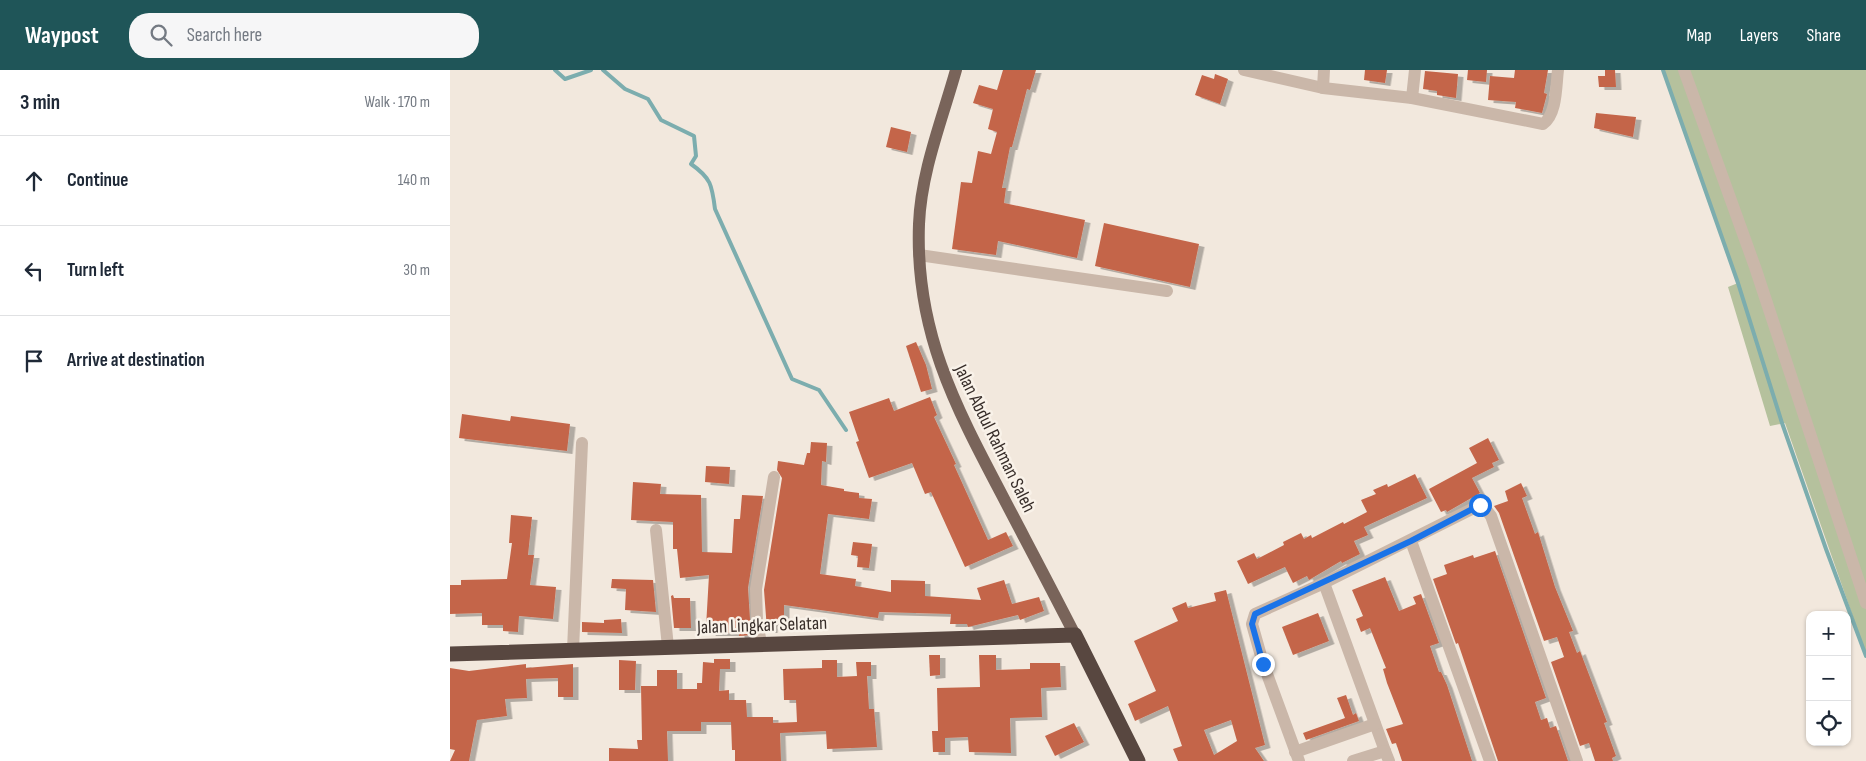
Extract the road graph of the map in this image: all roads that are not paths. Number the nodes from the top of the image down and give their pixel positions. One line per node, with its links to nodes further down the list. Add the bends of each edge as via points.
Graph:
1 (956, 70): 9 (main road, Jalan Abdul Rahman Saleh, via 922,194)
2 (1244, 70): 7 (street)
3 (1324, 70): 7 (street)
4 (1415, 70): 8 (street)
5 (1558, 70): 8 (street, via 1550,117 1543,124)
6 (1684, 70): 16 (street, via 1755,267)
7 (1323, 88): 8 (street)
8 (1412, 98)
9 (919, 255): 10 (street); 17 (main road, Jalan Abdul Rahman Saleh, via 924,302 937,358 954,400)
10 (1166, 292)
11 (582, 442): 20 (street)
12 (774, 477): 18 (street, via 756,589)
13 (656, 530): 19 (street)
14 (1411, 541): 15 (street); 27 (street); 28 (street, via 1474,507 1480,505 1488,511)
15 (1324, 583): 22 (street); 23 (street, via 1255,614 1252,624)
16 (1866, 604)
17 (1075, 635): 18 (highway, Jalan Lingkar Selatan); 25 (highway)
18 (761, 644): 19 (highway, Jalan Lingkar Selatan)
19 (668, 647): 20 (highway, Jalan Lingkar Selatan)
20 (573, 650): 21 (highway, Jalan Lingkar Selatan)
21 (450, 654)
22 (1375, 724): 23 (street); 24 (street)
23 (1297, 756)
24 (1387, 756): 26 (street)
25 (1138, 761)
26 (1353, 761)
27 (1490, 761)
28 (1577, 761)

